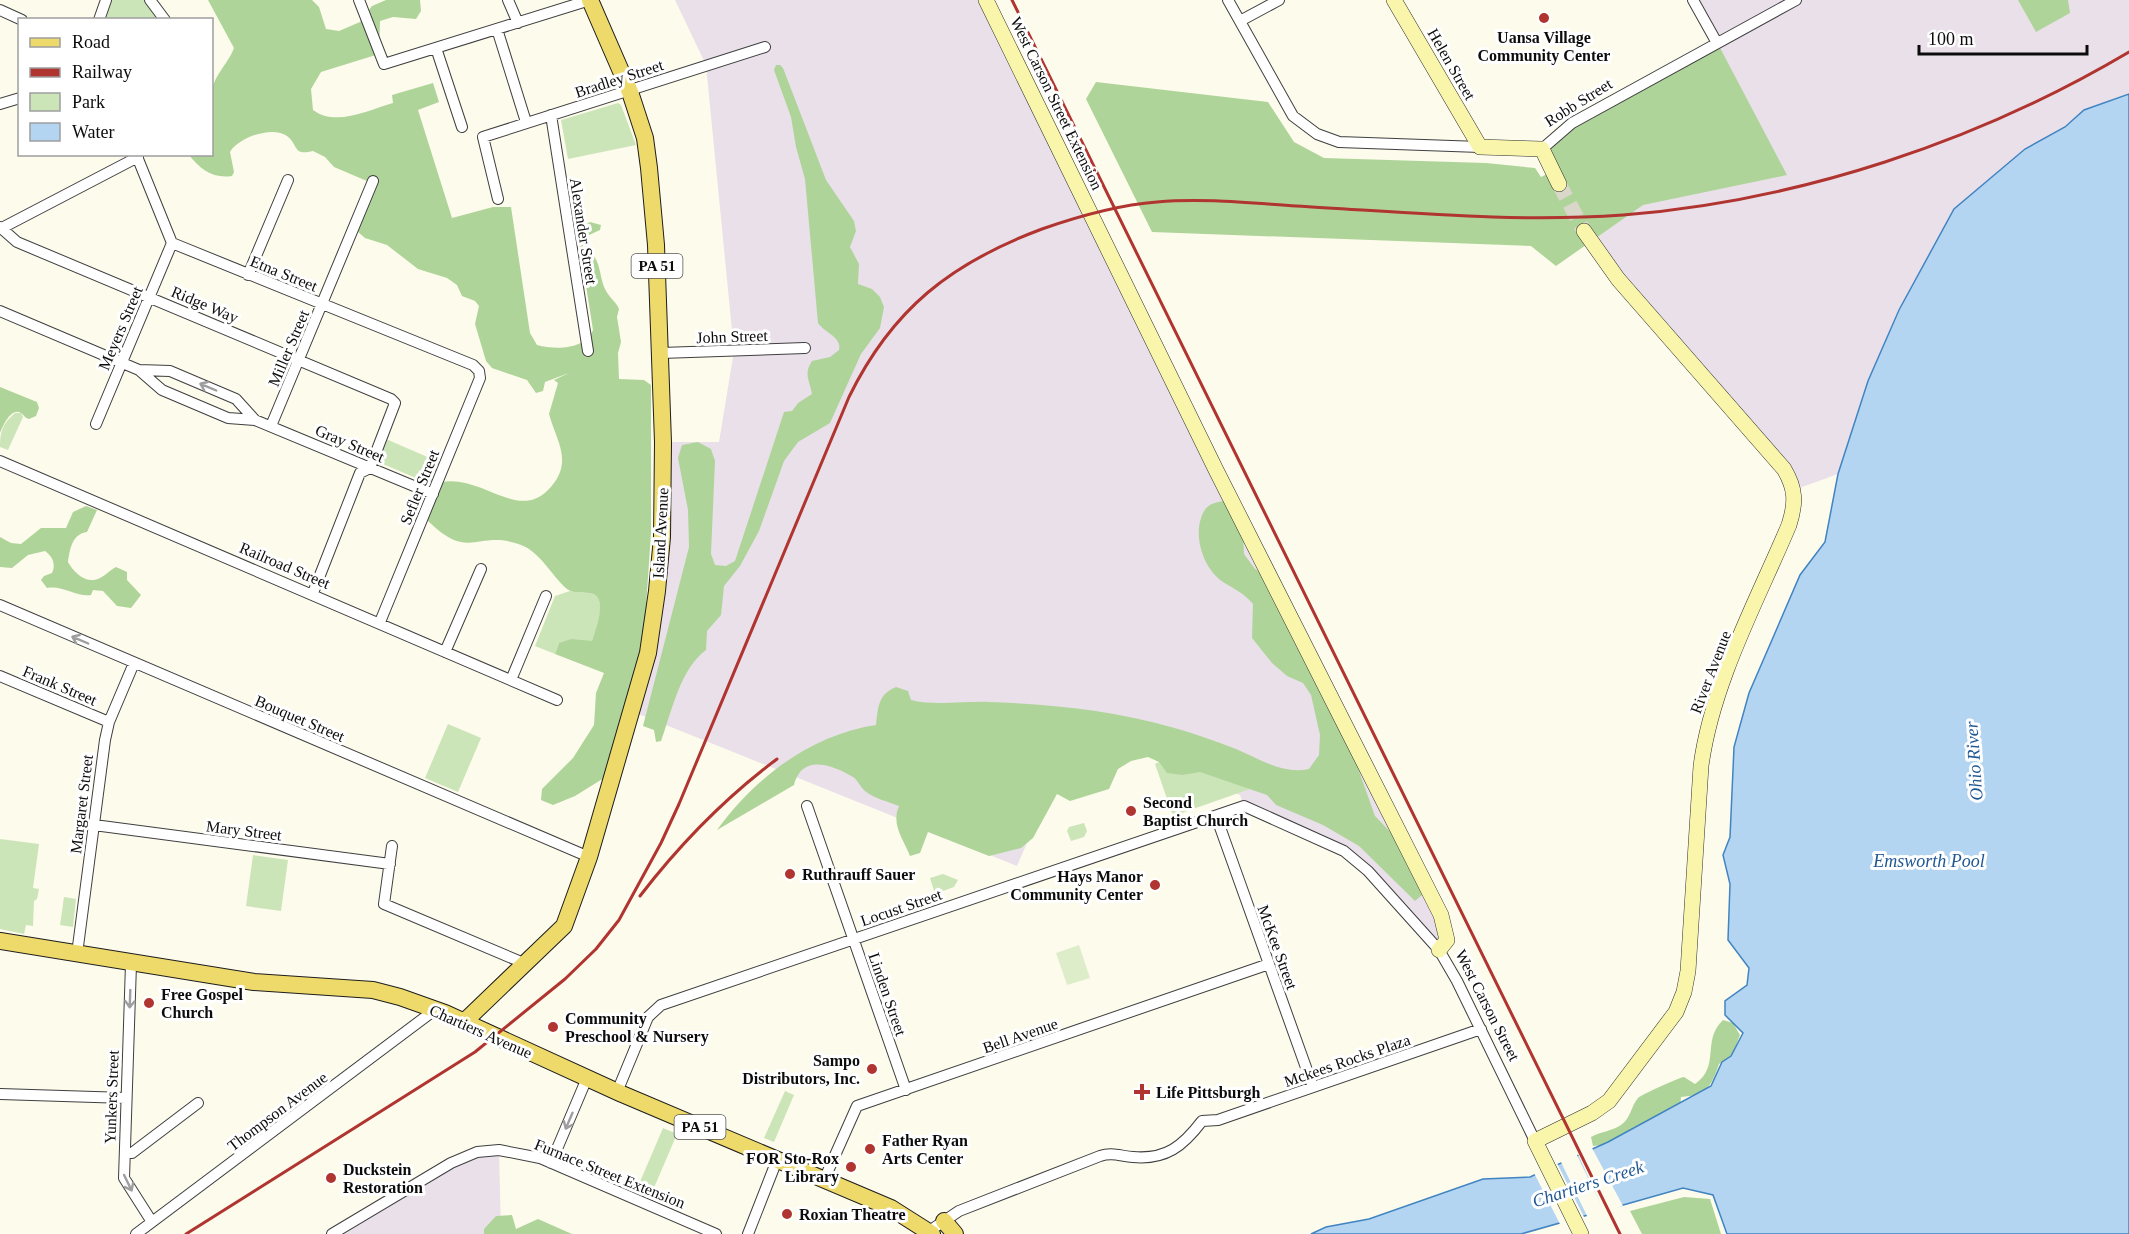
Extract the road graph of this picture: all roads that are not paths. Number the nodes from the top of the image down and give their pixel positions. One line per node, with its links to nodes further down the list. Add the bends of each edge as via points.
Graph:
1 (106, 0): 14 (street)
2 (150, 0): 15 (street)
3 (359, 0): 21 (street, via 384,64)
4 (508, 0): 17 (street)
5 (590, 0): 17 (street); 22 (main road, Island Avenue / PA 51)
6 (986, 0): 75 (street, West Carson Street Extension, via 1216,470 1441,915 1446,939)
7 (1228, 0): 16 (street)
8 (1279, 0): 16 (street)
9 (1394, 0): 28 (street, Helen Street)
10 (1693, 0): 19 (street)
11 (1796, 0): 19 (street, Robb Street)
12 (0, 10): 13 (street)
13 (18, 18)
14 (100, 18)
15 (164, 18)
16 (1239, 21): 28 (street, Robb Street, via 1293,116 1317,134 1339,142)
17 (518, 23): 18 (street)
18 (497, 29): 21 (street); 26 (street)
19 (1717, 43): 29 (street, Robb Street, via 1572,123)
20 (765, 47): 22 (street, Bradley Street)
21 (436, 48): 27 (street)
22 (630, 92): 25 (street, Bradley Street); 44 (main road, Island Avenue / PA 51, via 646,146 655,225)
23 (18, 99): 24 (street)
24 (0, 104)
25 (551, 115): 26 (street, Bradley Street); 43 (street, Alexander Street)
26 (526, 122): 34 (street, Bradley Street, via 483,137)
27 (462, 127)
28 (1480, 147): 29 (street, Robb Street)
29 (1542, 149): 33 (street)
30 (137, 156): 35 (street); 37 (street)
31 (288, 180): 38 (street)
32 (373, 181): 40 (street, Miller Street)
33 (1559, 184)
34 (498, 200)
35 (0, 228): 39 (street, Ridge Way, via 17,242)
36 (1584, 231): 90 (street, River Avenue, via 1618,279 1784,469 1795,500 1789,525 1718,695 1706,737 1688,971 1681,1002 1610,1101)
37 (172, 243): 38 (street, Etna Street); 39 (street, Meyers Street)
38 (248, 275): 40 (street, Etna Street)
39 (149, 297): 45 (street, Ridge Way); 46 (street, Meyers Street)
40 (322, 304): 45 (street, Miller Street); 47 (street, Etna Street)
41 (0, 312): 46 (street, Gray Street)
42 (805, 348): 44 (street, John Street)
43 (588, 351)
44 (661, 353): 71 (main road, Island Avenue / PA 51, via 662,537 657,591 648,653)
45 (299, 360): 51 (street, Miller Street); 53 (street, Ridge Way, via 395,403)
46 (122, 362): 48 (street, Gray Street); 50 (street, Meyers Street)
47 (473, 365): 54 (street, Sefler Street, via 480,378)
48 (139, 370): 49 (street, Gray Street, via 162,390 206,409 228,418); 49 (street, Gray Street, one-way to 48, via 236,399 170,371)
49 (255, 420): 51 (street, Gray Street)
50 (96, 424)
51 (271, 426): 53 (street, Gray Street)
52 (0, 461): 56 (street, Railroad Street)
53 (365, 471): 54 (street, Gray Street); 56 (street)
54 (433, 494): 59 (street, Sefler Street)
55 (481, 569): 60 (street)
56 (313, 593): 59 (street, Railroad Street)
57 (546, 596): 63 (street)
58 (0, 605): 61 (street, Bouquet Street, one-way to 58)
59 (380, 622): 60 (street, Railroad Street)
60 (446, 652): 63 (street, Railroad Street)
61 (134, 663): 65 (street, Margaret Street); 71 (street, Bouquet Street)
62 (0, 676): 65 (street, Frank Street)
63 (512, 680): 64 (street, Railroad Street)
64 (557, 700)
65 (109, 722): 69 (street, Margaret Street)
66 (807, 806): 73 (street, Linden Street)
67 (1244, 806): 68 (street, Locust Street); 75 (street, West Carson Street, via 1344,851 1368,871)
68 (1216, 816): 73 (street, Locust Street); 79 (street, McKee Street)
69 (94, 825): 72 (street, Mary Street); 76 (street, Margaret Street)
70 (392, 846): 72 (street)
71 (589, 857): 78 (main road, Island Avenue / PA 51, via 564,926)
72 (390, 864): 78 (street, via 384,904)
73 (853, 939): 85 (street, Linden Street); 86 (street, Locust Street, via 654,1009)
74 (0, 942): 76 (main road, Chartiers Avenue)
75 (1438, 950): 82 (street, West Carson Street)
76 (77, 954): 77 (main road, Chartiers Avenue)
77 (131, 964): 80 (main road, Chartiers Avenue, via 254,982 373,990); 88 (street, Yunkers Street, one-way to 88)
78 (526, 964): 81 (main road, Island Avenue / PA 51)
79 (1269, 964): 84 (street, McKee Street); 85 (street, Bell Avenue)
80 (436, 1009): 81 (main road, Chartiers Avenue); 95 (street, Thompson Avenue)
81 (464, 1022): 83 (main road, Chartiers Avenue / PA 51)
82 (1481, 1029): 84 (street, Mckees Rocks Plaza); 90 (street, West Carson Street)
83 (587, 1078): 86 (main road, Chartiers Avenue / PA 51); 93 (street, one-way to 93)
84 (1313, 1087): 96 (street, Mckees Rocks Plaza, via 1218,1120 1202,1121 1179,1148 1150,1157 1112,1153 1100,1156 959,1211)
85 (906, 1090): 94 (street, Bell Avenue, via 857,1106)
86 (617, 1092): 92 (main road, Chartiers Avenue / PA 51)
87 (0, 1094): 88 (street)
88 (126, 1098): 91 (street, Yunkers Street)
89 (198, 1103): 91 (street, via 132,1153)
90 (1535, 1141): 101 (street, West Carson Street)
91 (125, 1153): 95 (street, Yunkers Street, one-way to 95, via 124,1178)
92 (777, 1160): 94 (main road, Chartiers Avenue / PA 51); 100 (street)
93 (551, 1163): 98 (street, Furnace Street Extension, via 509,1150 477,1152 451,1163); 99 (street, Furnace Street Extension)
94 (824, 1180): 96 (main road, Chartiers Avenue / PA 51)
95 (152, 1222): 97 (street, Thompson Avenue)
96 (937, 1231)
97 (136, 1234)
98 (332, 1234)
99 (717, 1234)
100 (748, 1234)
101 (1581, 1234)

